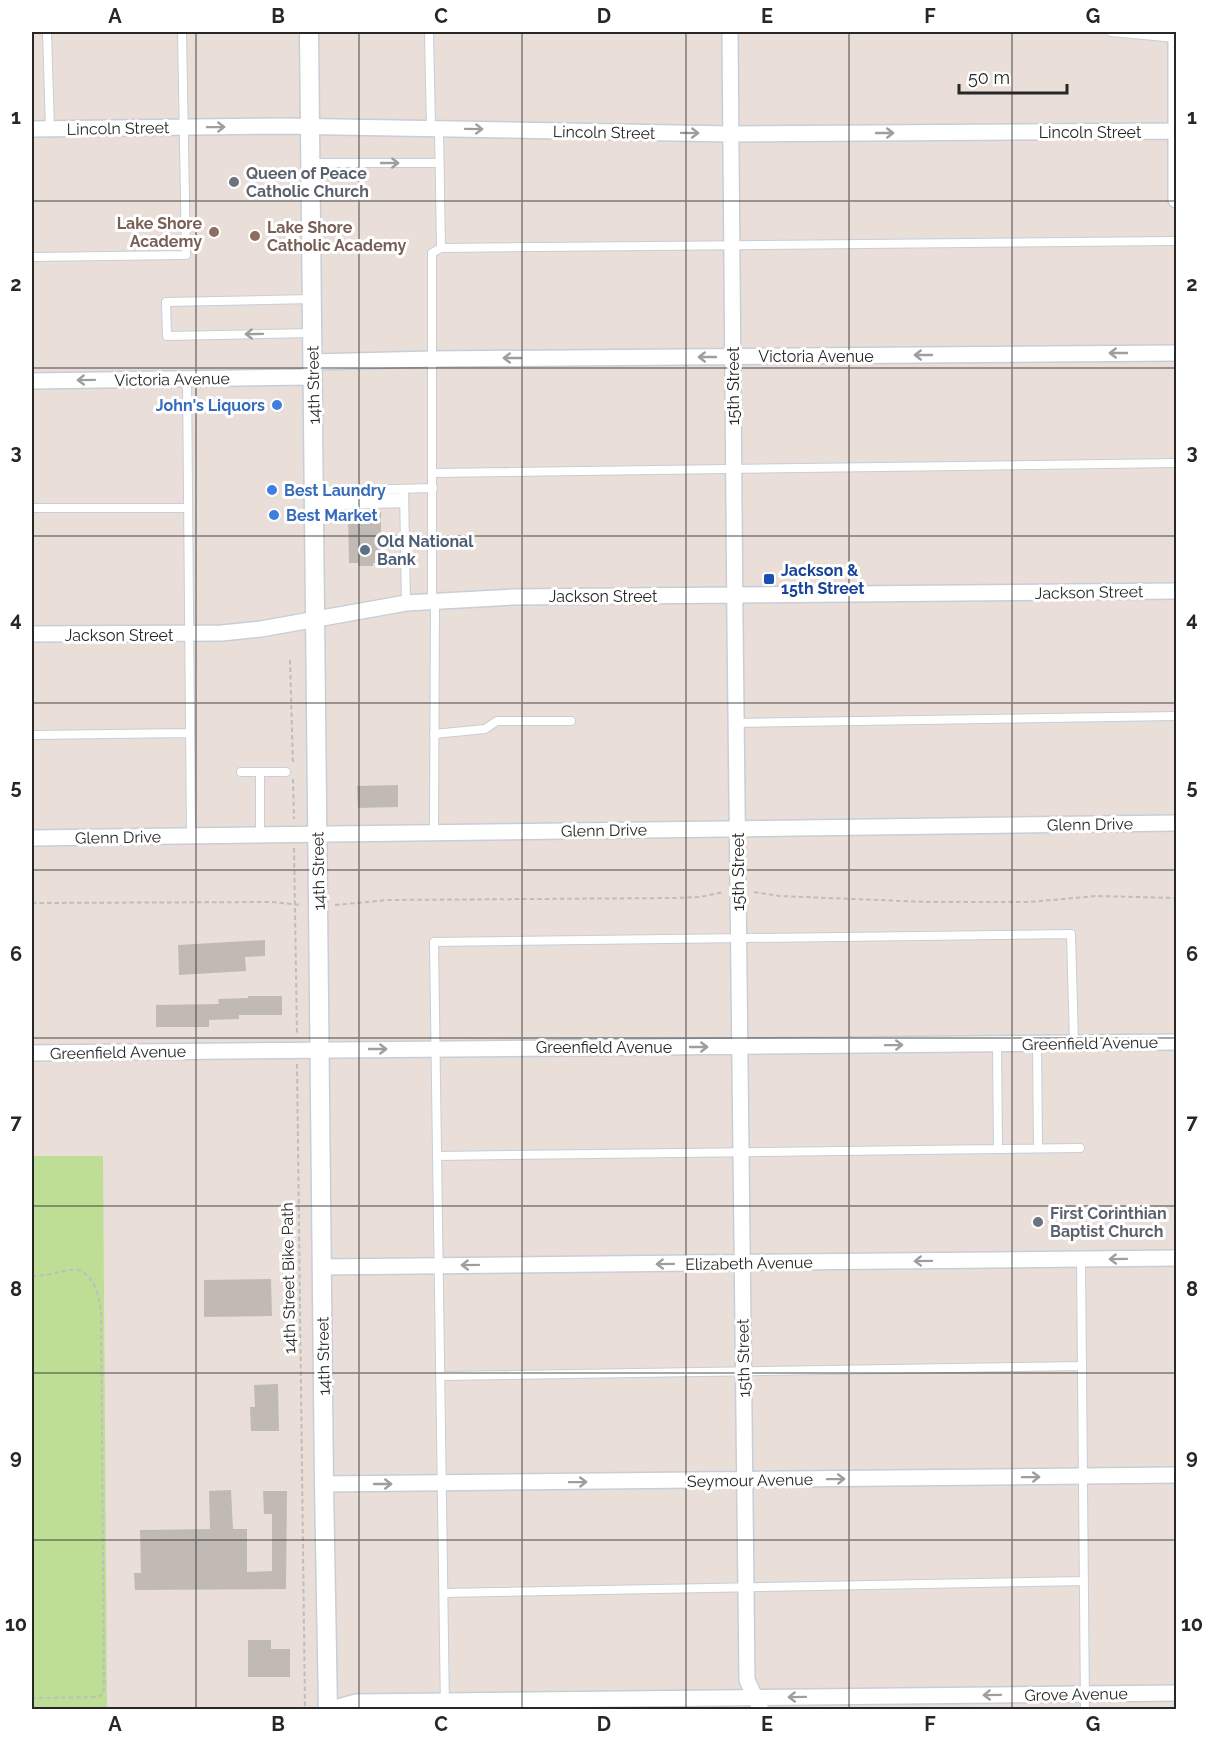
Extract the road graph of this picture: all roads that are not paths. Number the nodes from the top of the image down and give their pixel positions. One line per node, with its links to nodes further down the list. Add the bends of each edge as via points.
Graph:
1 (47, 32): 12 (lane)
2 (182, 32): 9 (lane)
3 (309, 32): 8 (street, 14th Street)
4 (429, 32): 10 (lane)
5 (730, 32): 14 (street, 15th Street)
6 (1111, 32): 7 (lane)
7 (1176, 36): 13 (street)
8 (310, 126): 9 (street, Lincoln Street, one-way to 8); 10 (street, Lincoln Street); 15 (street, 14th Street)
9 (184, 128): 12 (street, Lincoln Street); 21 (lane, via 186,255)
10 (435, 128): 14 (street, Lincoln Street, one-way to 14); 16 (lane)
11 (32, 129): 12 (street, Lincoln Street)
12 (50, 129)
13 (1176, 131): 14 (street, Lincoln Street, one-way to 13); 17 (street)
14 (731, 134): 19 (street, 15th Street)
15 (310, 162): 16 (lane, one-way to 16); 22 (street, 14th Street)
16 (439, 163): 20 (lane)
17 (1176, 200)
18 (1176, 241): 19 (lane)
19 (732, 247): 20 (lane); 25 (street, 15th Street)
20 (441, 248): 26 (lane, via 432,253)
21 (32, 257)
22 (312, 299): 23 (street, 14th Street); 23 (lane, one-way to 22, via 167,336 166,302)
23 (312, 333): 27 (street, 14th Street)
24 (1176, 353): 25 (street, Victoria Avenue, one-way to 25)
25 (733, 356): 26 (street, Victoria Avenue, one-way to 26); 31 (street, 15th Street)
26 (432, 359): 27 (street, Victoria Avenue); 32 (lane)
27 (312, 370): 28 (street, Victoria Avenue); 35 (street, 14th Street)
28 (187, 379): 29 (street, Victoria Avenue, one-way to 29); 37 (lane)
29 (32, 381)
30 (1176, 463): 31 (lane)
31 (734, 468): 32 (lane); 39 (street, 15th Street)
32 (434, 473): 33 (lane)
33 (433, 488): 34 (lane); 40 (lane)
34 (404, 496): 35 (lane); 35 (lane); 41 (lane)
35 (314, 498): 42 (street, 14th Street)
36 (32, 508): 37 (lane)
37 (188, 508): 44 (lane)
38 (1176, 591): 39 (street, Jackson Street)
39 (734, 595): 40 (street, Jackson Street); 47 (street, 15th Street)
40 (433, 601): 41 (street, Jackson Street); 49 (lane)
41 (406, 603): 42 (street, Jackson Street)
42 (315, 620): 44 (street, Jackson Street); 58 (street, 14th Street)
43 (32, 634): 44 (street, Jackson Street)
44 (188, 635): 48 (lane)
45 (1176, 716): 47 (lane)
46 (571, 721): 49 (lane, via 497,721 485,729)
47 (736, 723): 55 (street, 15th Street)
48 (189, 733): 50 (lane); 59 (lane)
49 (434, 734): 56 (lane)
50 (32, 735)
51 (290, 769): 53 (lane)
52 (241, 771): 53 (lane)
53 (260, 772): 57 (lane)
54 (1176, 823): 55 (street, Glenn Drive)
55 (737, 829): 56 (street, Glenn Drive); 61 (street, 15th Street)
56 (434, 832): 58 (street, Glenn Drive)
57 (260, 835): 58 (street, Glenn Drive); 59 (street, Glenn Drive)
58 (317, 835): 68 (street, 14th Street)
59 (191, 836): 60 (street, Glenn Drive)
60 (32, 838)
61 (738, 938): 64 (lane, via 1071,934); 66 (street, 15th Street); 67 (lane, via 434,942)
62 (1176, 1041): 64 (street, Greenfield Avenue)
63 (1037, 1043): 64 (street, Greenfield Avenue); 65 (street, Greenfield Avenue); 70 (lane)
64 (1074, 1043)
65 (997, 1044): 66 (street, Greenfield Avenue, one-way to 65); 72 (lane)
66 (740, 1046): 67 (street, Greenfield Avenue, one-way to 66); 73 (street, 15th Street)
67 (436, 1049): 68 (street, Greenfield Avenue, one-way to 67); 74 (lane)
68 (320, 1050): 69 (street, Greenfield Avenue); 79 (street, 14th Street)
69 (32, 1053)
70 (1038, 1148): 71 (lane); 72 (lane)
71 (1080, 1148)
72 (998, 1149): 73 (lane)
73 (741, 1152): 74 (lane); 77 (street, 15th Street)
74 (438, 1156): 78 (lane)
75 (1176, 1258): 76 (street, Elizabeth Avenue, one-way to 76)
76 (1081, 1259): 77 (street, Elizabeth Avenue, one-way to 77); 80 (lane)
77 (742, 1263): 78 (street, Elizabeth Avenue, one-way to 78); 81 (street, 15th Street)
78 (439, 1266): 79 (street, Elizabeth Avenue); 82 (lane)
79 (322, 1267): 87 (street, 14th Street)
80 (1082, 1366): 81 (lane); 84 (lane)
81 (743, 1371): 82 (lane); 85 (street, 15th Street)
82 (441, 1376): 86 (lane)
83 (1176, 1475): 84 (street, Seymour Avenue)
84 (1083, 1477): 85 (street, Seymour Avenue, one-way to 84); 88 (lane)
85 (745, 1480): 86 (street, Seymour Avenue, one-way to 85); 89 (street, 15th Street)
86 (442, 1483): 87 (street, Seymour Avenue, one-way to 86); 90 (lane)
87 (324, 1484): 95 (street, 14th Street)
88 (1084, 1581): 89 (lane); 92 (lane)
89 (746, 1589): 90 (lane); 93 (street, 15th Street, via 747,1680)
90 (444, 1593): 94 (lane)
91 (1176, 1693): 92 (street, Grove Avenue)
92 (1085, 1702): 93 (street, Grove Avenue, one-way to 93)
93 (759, 1704): 94 (street, Grove Avenue)
94 (445, 1705): 95 (street, Grove Avenue, via 356,1702)
95 (328, 1710)

